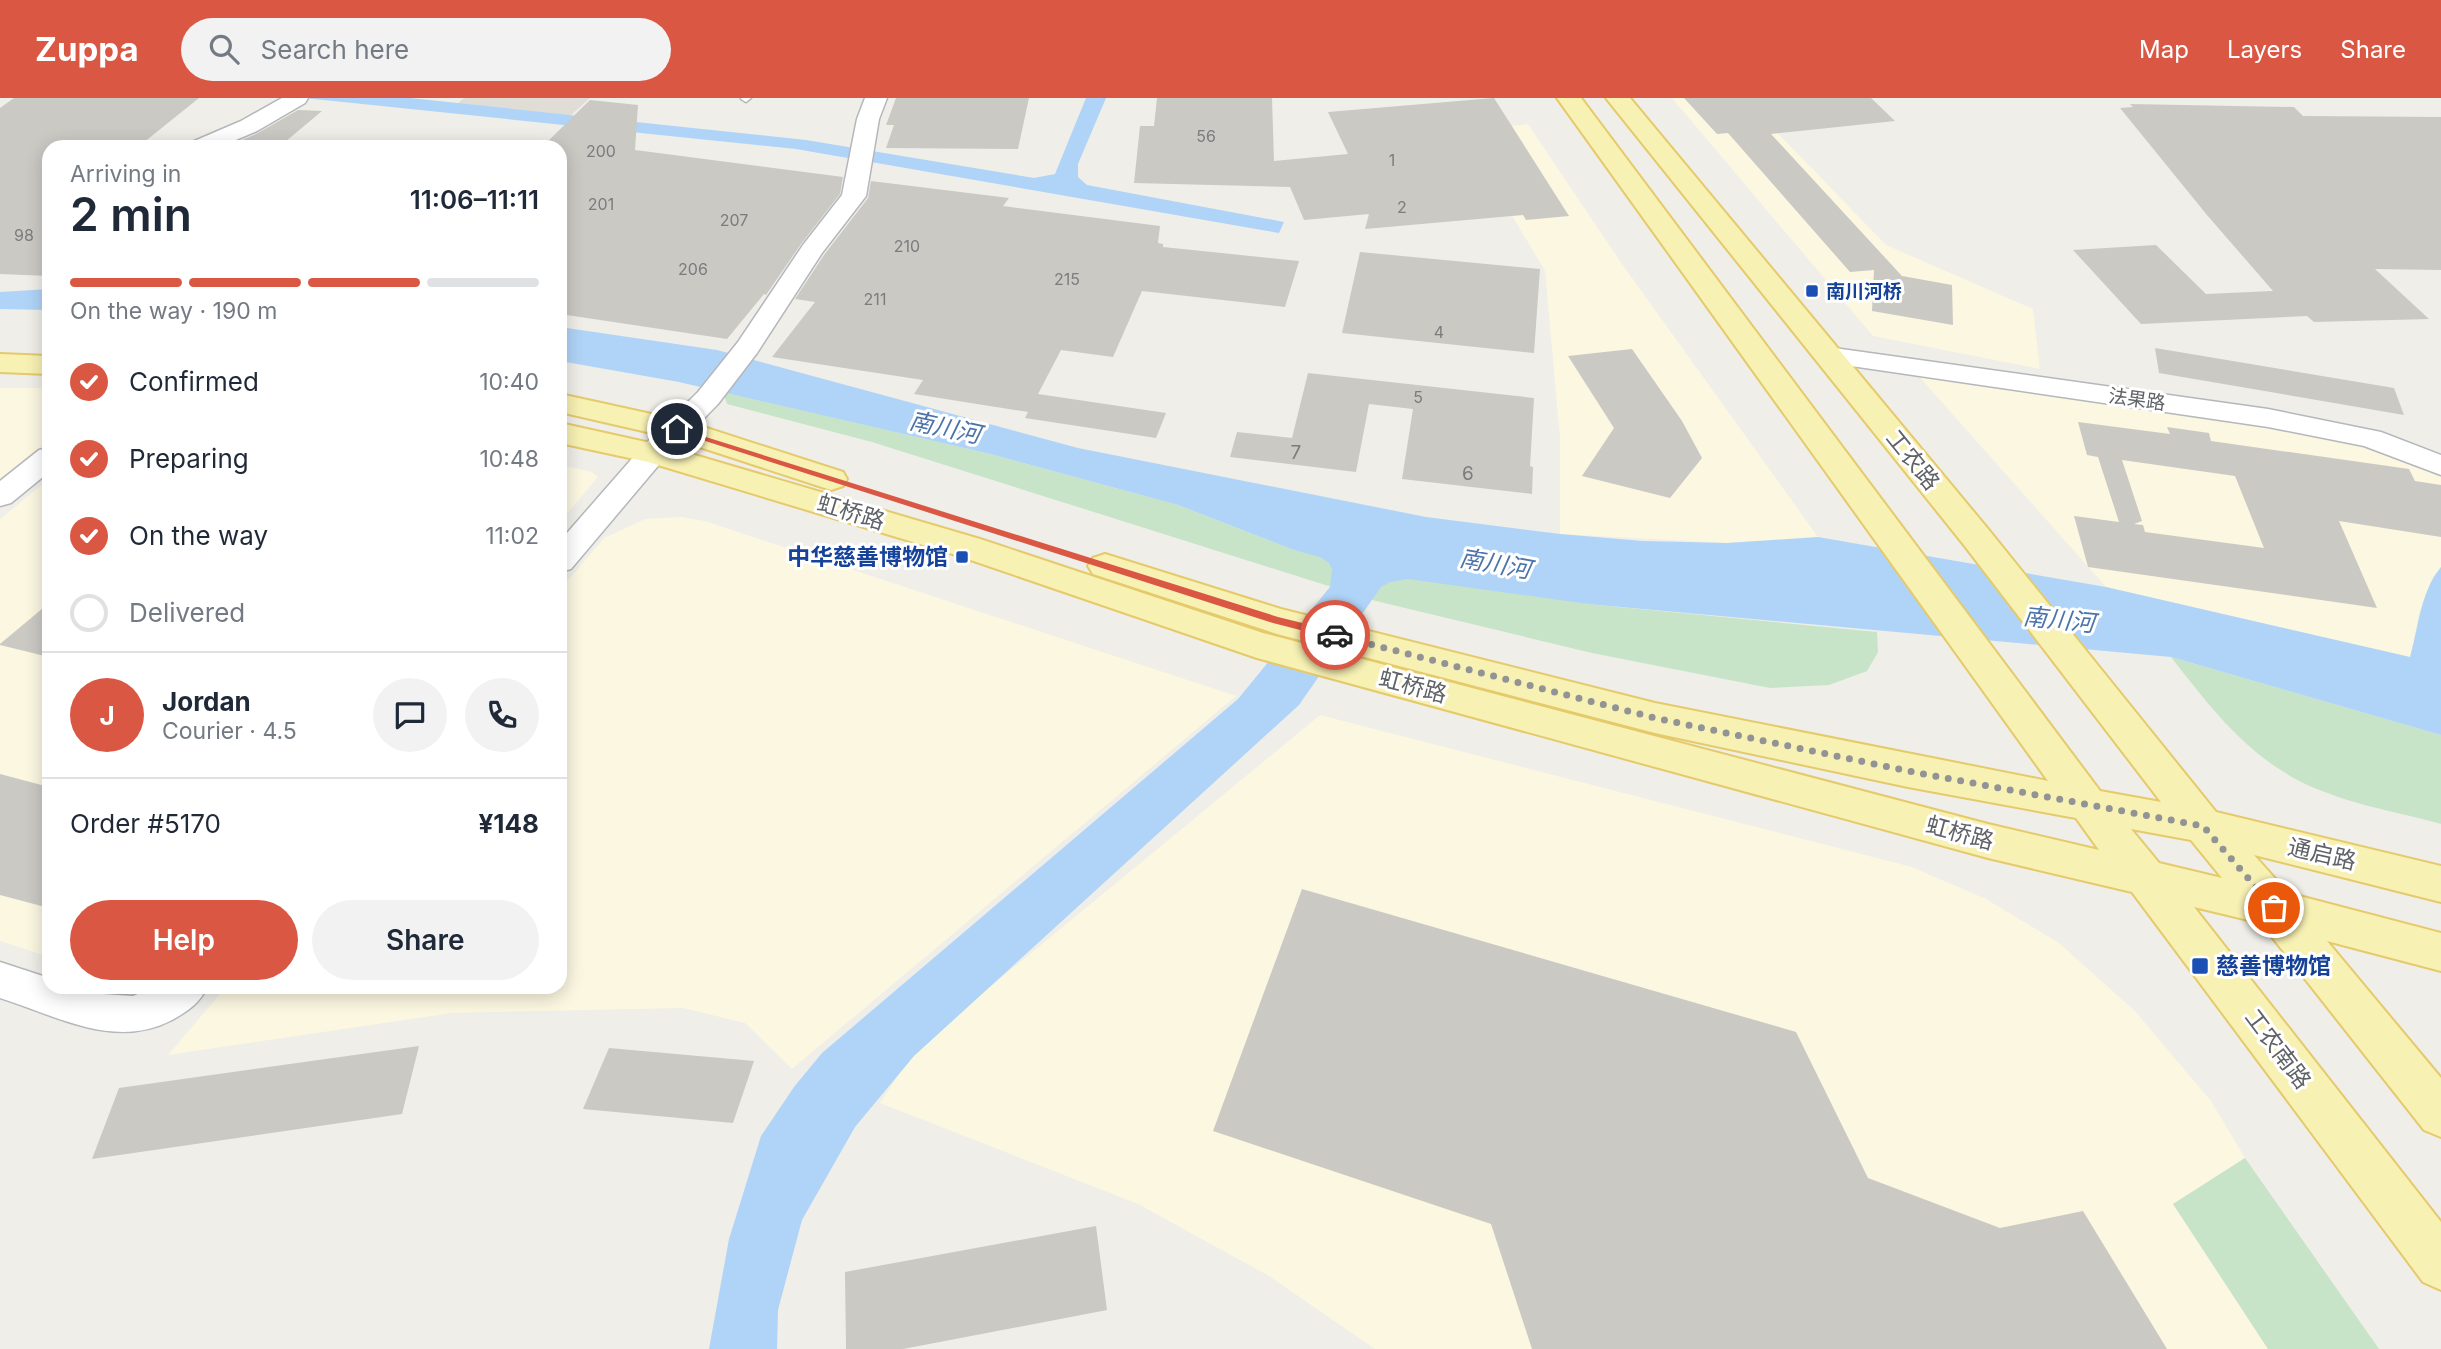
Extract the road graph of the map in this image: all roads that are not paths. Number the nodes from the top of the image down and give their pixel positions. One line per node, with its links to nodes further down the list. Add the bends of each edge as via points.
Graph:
1 (876, 98): 12 (street, via 854,195 748,347)
2 (1569, 98): 21 (main road)
3 (1619, 98): 8 (main road, 工农路)
4 (296, 99): 5 (street)
5 (216, 140)
6 (0, 342): 7 (main road)
7 (42, 343)
8 (1827, 355): 16 (street, 法果路, via 2268,418 2371,438); 22 (main road, 工农路)
9 (0, 363): 10 (main road)
10 (42, 365)
11 (567, 405): 12 (main road, 虹桥路)
12 (677, 429): 14 (street); 19 (main road, 虹桥路)
13 (567, 435): 14 (main road, 虹桥路)
14 (653, 453): 18 (street); 19 (main road, 虹桥路)
15 (42, 463): 17 (street)
16 (2441, 466)
17 (0, 496)
18 (567, 553)
19 (1267, 633): 20 (main road, 虹桥路)
20 (1352, 654): 21 (main road, 虹桥路, via 1908,771); 23 (main road, 虹桥路, via 1988,841)
21 (2087, 803): 22 (main road, 虹桥路); 23 (main road, 工农南路)
22 (2203, 826): 24 (main road, 通启路); 25 (main road)
23 (2146, 877): 25 (main road, 虹桥路); 32 (main road, 工农南路)
24 (2441, 884)
25 (2274, 908): 26 (main road); 31 (main road)
26 (2441, 953)
27 (0, 980): 28 (street)
28 (42, 993)
29 (45, 994): 30 (street, via 97,1010 134,1015)
30 (178, 994)
31 (2441, 1114)
32 (2441, 1264)

